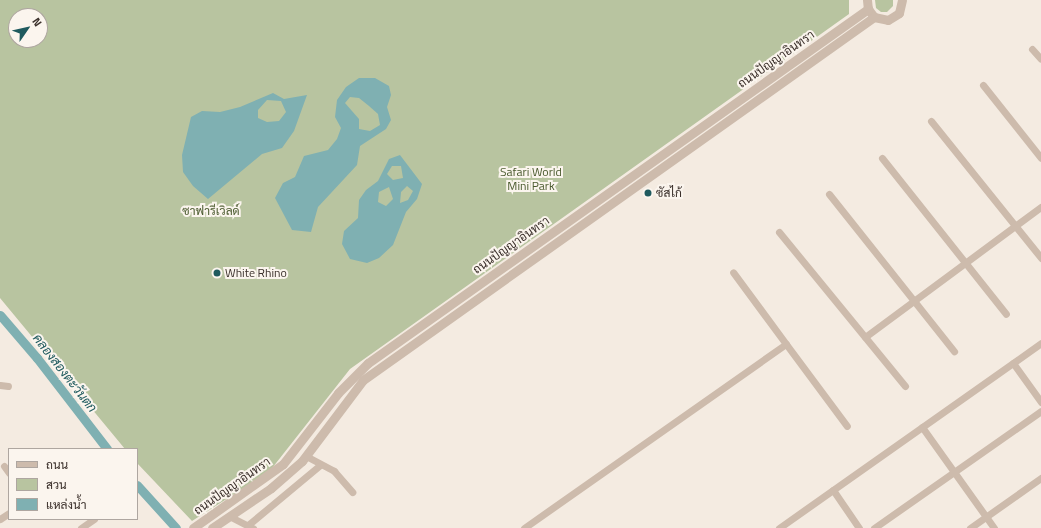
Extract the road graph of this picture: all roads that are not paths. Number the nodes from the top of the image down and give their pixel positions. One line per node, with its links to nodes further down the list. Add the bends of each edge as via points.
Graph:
1 (902, 0): 3 (street, via 899,13 894,18 881,20)
2 (868, 4): 3 (street); 40 (street, ถนนปัญญาอินทรา, via 368,363 338,393 283,464)
3 (874, 17): 29 (street, ถนนปัญญาอินทรา, via 363,380)
4 (1032, 49): 5 (street)
5 (1041, 59)
6 (983, 85): 9 (street)
7 (932, 121): 12 (street)
8 (882, 158): 15 (street)
9 (1041, 158)
10 (829, 194): 17 (street)
11 (1041, 207): 12 (street)
12 (1015, 225): 14 (street); 15 (street)
13 (778, 232): 19 (street)
14 (1041, 258)
15 (965, 262): 17 (street); 18 (street)
16 (733, 272): 21 (street)
17 (916, 299): 19 (street); 22 (street)
18 (1006, 314)
19 (865, 337): 24 (street)
20 (1041, 343): 23 (street)
21 (786, 344): 27 (street); 44 (street)
22 (954, 351)
23 (1013, 363): 25 (street); 28 (street)
24 (905, 386)
25 (1041, 402)
26 (1041, 411): 32 (street)
27 (847, 426)
28 (922, 427): 32 (street); 35 (street)
29 (306, 456): 30 (street); 37 (street, ถนนปัญญาอินทรา, via 287,476)
30 (320, 465): 36 (street, via 334,472); 41 (street)
31 (4, 466): 33 (street)
32 (955, 471): 38 (street); 47 (street)
33 (8, 472)
34 (1041, 478): 38 (street)
35 (833, 490): 45 (street); 46 (street)
36 (352, 492)
37 (230, 516): 41 (street); 43 (street, ถนนปัญญาอินทรา)
38 (986, 517): 48 (street); 49 (street)
39 (93, 520): 42 (street)
40 (196, 526)
41 (250, 526)
42 (81, 528)
43 (212, 528)
44 (524, 528)
45 (779, 528)
46 (859, 528)
47 (874, 528)
48 (970, 528)
49 (994, 528)

